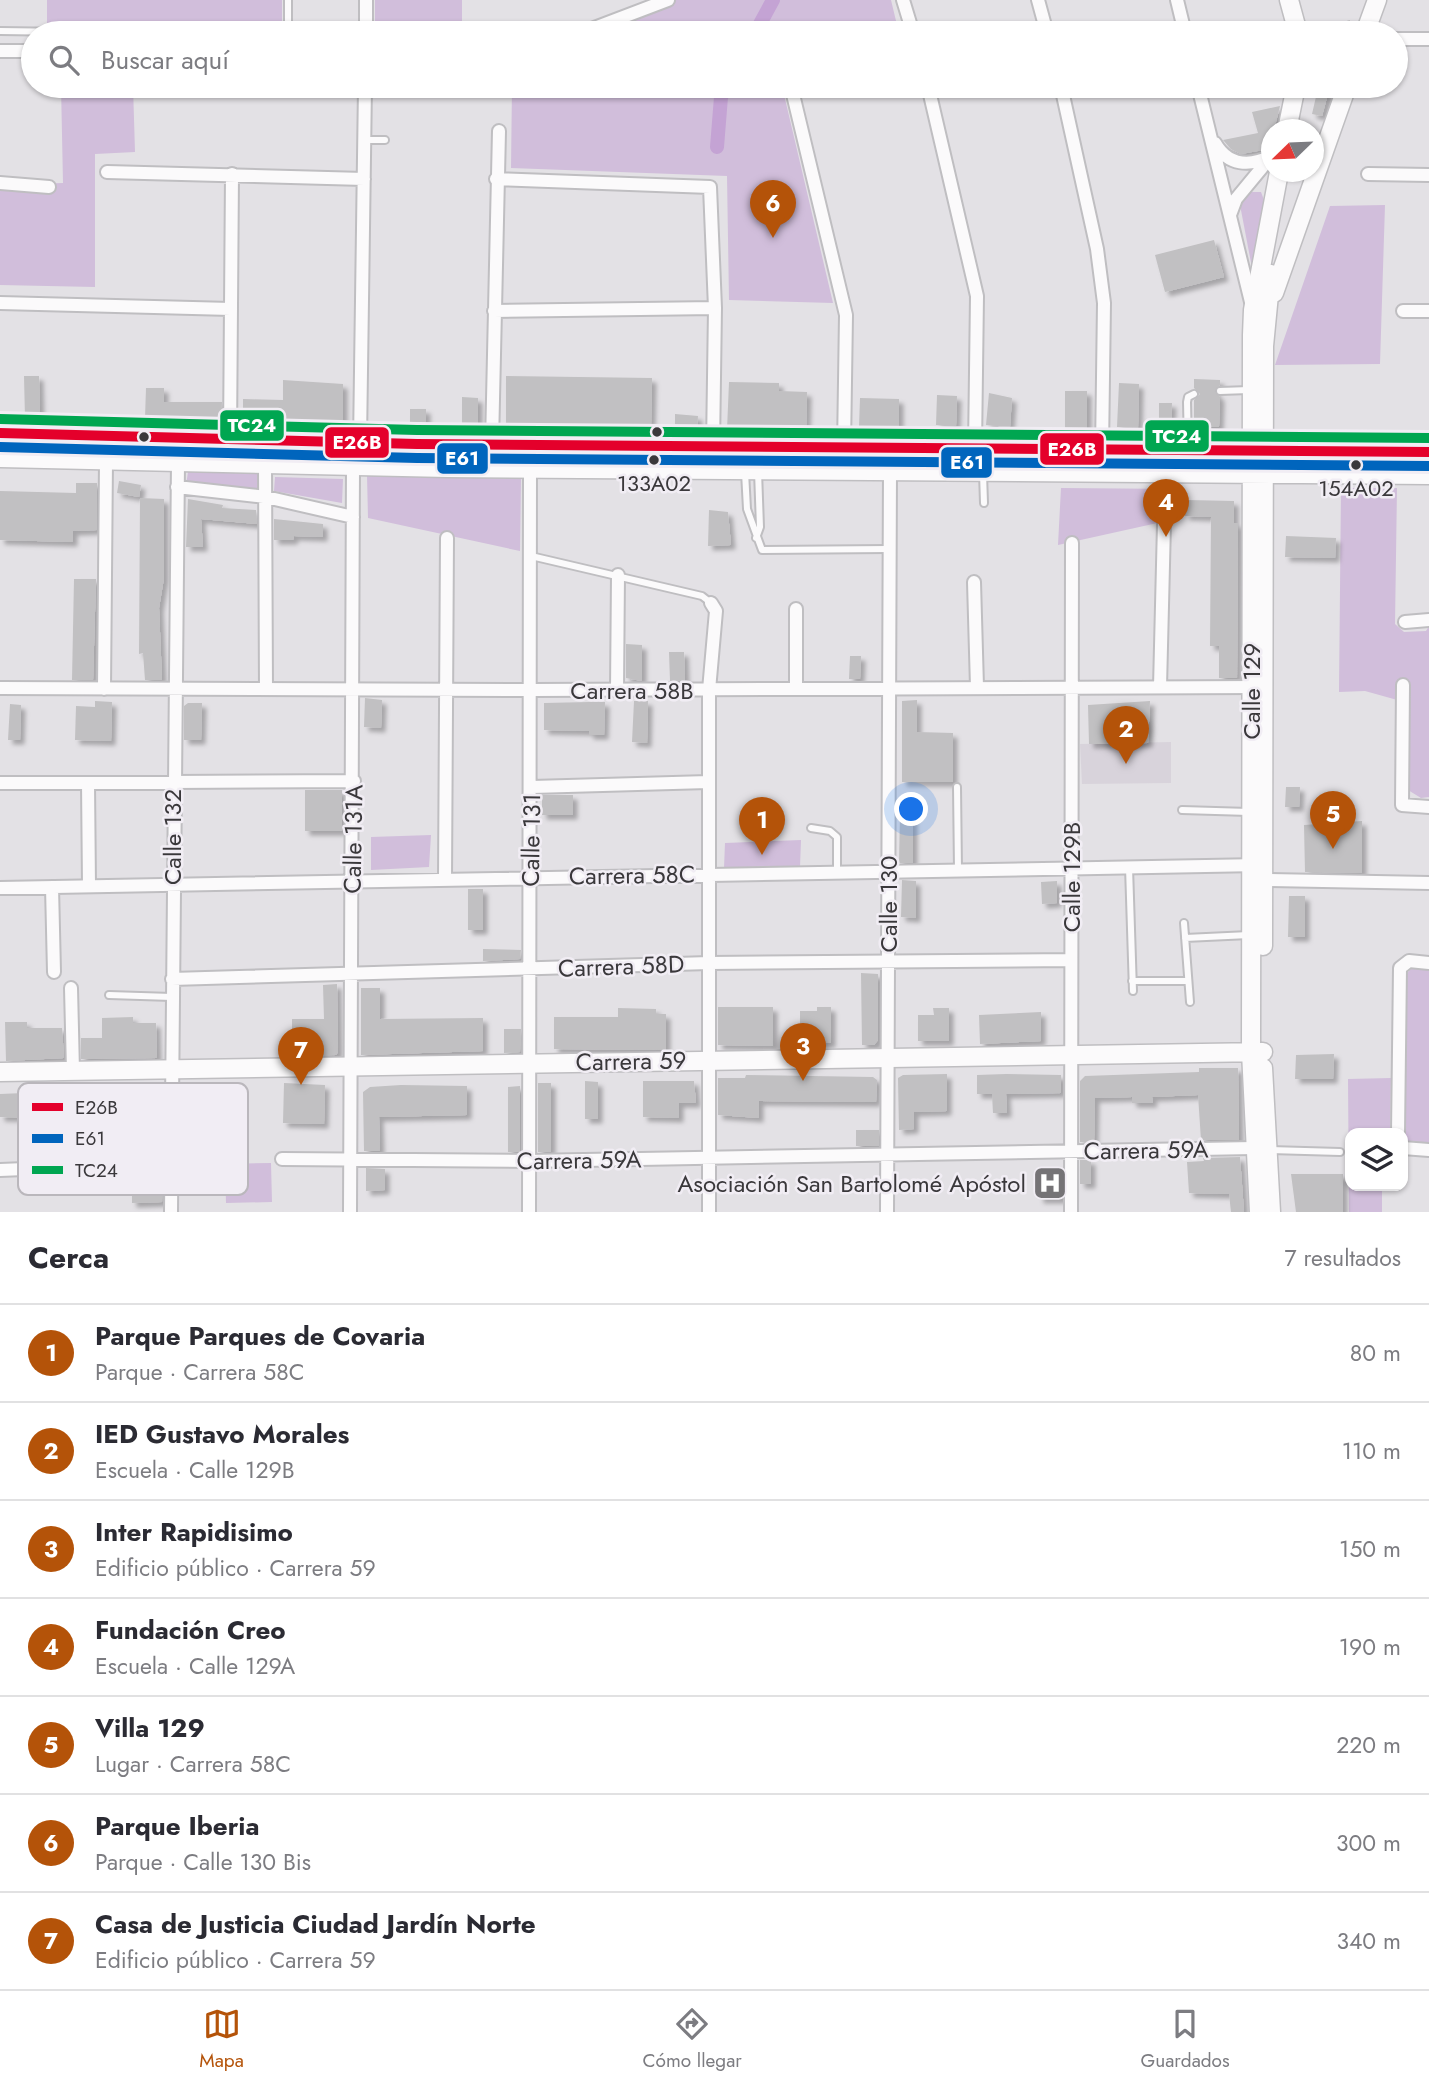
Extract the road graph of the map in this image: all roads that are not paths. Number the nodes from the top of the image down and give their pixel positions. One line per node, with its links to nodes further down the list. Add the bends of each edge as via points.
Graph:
1 (288, 0): 10 (lane)
2 (366, 0): 11 (street)
3 (668, 0): 12 (street)
4 (903, 0): 13 (street)
5 (1038, 0): 14 (street)
6 (1177, 0): 15 (street)
7 (1289, 0): 16 (main road)
8 (1301, 0): 17 (main road)
9 (1377, 0): 18 (main road)
10 (288, 21)
11 (366, 21)
12 (613, 21)
13 (909, 21)
14 (1044, 21)
15 (1182, 21)
16 (1295, 21)
17 (1307, 21)
18 (1369, 21)
19 (0, 31): 20 (lane)
20 (21, 31)
21 (1408, 39): 22 (street)
22 (1429, 39)
23 (0, 51): 24 (street)
24 (21, 51)
25 (365, 98): 37 (street)
26 (795, 98): 67 (street, via 846,315)
27 (931, 98): 68 (street, via 977,296)
28 (1063, 98): 69 (street, via 1097,249 1104,303)
29 (1201, 98): 36 (street)
30 (1295, 98): 33 (main road)
31 (1303, 98): 34 (main road)
32 (1342, 98): 58 (main road)
33 (1292, 119)
34 (1295, 119)
35 (499, 131): 46 (street)
36 (1209, 133): 39 (street, via 1233,162); 51 (street)
37 (364, 140): 38 (lane); 45 (street)
38 (385, 140)
39 (1261, 160)
40 (1261, 169): 51 (street, via 1236,199)
41 (107, 172): 42 (street)
42 (232, 174): 45 (street); 54 (street)
43 (1368, 174): 44 (street)
44 (1429, 176)
45 (364, 179): 64 (street)
46 (495, 179): 53 (street, via 710,187); 55 (street)
47 (1278, 182): 58 (main road, Calle 129)
48 (1290, 182): 58 (main road, Calle 129)
49 (0, 183): 50 (street)
50 (49, 187)
51 (1230, 216): 58 (street)
52 (0, 303): 54 (street)
53 (715, 308): 55 (street); 66 (street)
54 (231, 309): 63 (street)
55 (494, 311): 65 (street)
56 (1403, 311): 57 (street)
57 (1429, 311)
58 (1259, 313): 59 (main road, Calle 129); 71 (main road, Calle 129)
59 (1251, 390): 60 (lane); 71 (main road, Calle 129)
60 (1220, 391)
61 (1194, 394): 70 (lane, via 1187,402)
62 (0, 433): 63 (main road)
63 (230, 439): 64 (main road)
64 (360, 442): 65 (main road)
65 (492, 444): 66 (main road)
66 (713, 446): 67 (main road)
67 (844, 447): 68 (main road)
68 (975, 447): 69 (main road)
69 (1102, 450): 70 (main road)
70 (1188, 451): 71 (main road)
71 (1256, 451): 72 (main road); 82 (main road, Calle 129)
72 (1429, 452)
73 (0, 458): 74 (main road)
74 (106, 461): 75 (main road); 107 (street)
75 (178, 463): 76 (main road); 84 (street, Calle 132)
76 (265, 465): 77 (main road); 85 (street)
77 (353, 467): 78 (main road); 87 (street, Calle 131A)
78 (530, 469): 79 (main road); 93 (street, Calle 131)
79 (752, 470): 80 (main road); 90 (lane, via 760,518); 90 (lane, via 747,509)
80 (890, 471): 81 (main road); 92 (street, Calle 130)
81 (983, 471): 82 (main road); 86 (lane)
82 (1256, 473): 83 (main road); 104 (main road, Calle 129)
83 (1429, 475)
84 (177, 487): 85 (street); 108 (street, Calle 132)
85 (266, 497): 87 (street); 109 (street)
86 (984, 503)
87 (353, 517): 110 (street, Calle 131A)
88 (1164, 524): 103 (street)
89 (447, 538): 111 (street)
90 (756, 538): 92 (lane, via 768,552)
91 (1072, 543): 102 (street, Calle 129B)
92 (889, 549): 106 (street, Calle 130)
93 (531, 556): 94 (lane); 113 (street, Calle 131)
94 (618, 575): 96 (lane, via 702,596); 114 (street)
95 (974, 582): 101 (street)
96 (711, 603): 115 (street, via 716,611)
97 (796, 609): 112 (street)
98 (1429, 620): 99 (street)
99 (1405, 622)
100 (1403, 685): 123 (street, via 1402,805)
101 (977, 687): 102 (street, Carrera 58B); 106 (street, Carrera 58B)
102 (1071, 687): 103 (street, Carrera 58B); 128 (street, Calle 129B)
103 (1160, 687): 104 (street, Carrera 58B)
104 (1258, 687): 125 (main road, Calle 129); 129 (main road, Calle 129)
105 (0, 688): 107 (street, Carrera 58B)
106 (889, 688): 112 (street, Carrera 58B); 132 (street, Calle 130)
107 (104, 689): 108 (street, Carrera 58B)
108 (173, 689): 109 (street, Carrera 58B); 116 (street, Calle 132)
109 (266, 689): 110 (street, Carrera 58B)
110 (354, 689): 111 (street, Carrera 58B); 117 (street, Calle 131A)
111 (446, 689): 113 (street, Carrera 58B); 135 (street)
112 (796, 689): 115 (street, Carrera 58B)
113 (532, 690): 114 (street, Carrera 58B); 121 (street, Calle 131)
114 (617, 690): 115 (street, Carrera 58B)
115 (709, 690): 118 (street)
116 (173, 781): 117 (street); 120 (street); 138 (street, Calle 132)
117 (354, 781): 136 (street, Calle 131A)
118 (708, 782): 121 (street); 133 (street)
119 (0, 783): 120 (street)
120 (88, 783): 139 (street)
121 (532, 786): 134 (street, Calle 131)
122 (957, 788): 130 (lane)
123 (1429, 807)
124 (1182, 810): 125 (lane)
125 (1251, 812): 129 (main road, Calle 129)
126 (811, 828): 131 (lane, via 830,831 837,838)
127 (1129, 867): 128 (street, Carrera 58C); 129 (street, Carrera 58C); 153 (lane)
128 (1071, 868): 130 (street, Carrera 58C); 145 (street, Calle 129B)
129 (1259, 870): 137 (street, Carrera 58C); 143 (main road, Calle 129); 160 (main road, Calle 129)
130 (958, 872): 132 (street, Carrera 58C)
131 (837, 873): 132 (street, Carrera 58C); 133 (street, Carrera 58C)
132 (888, 873): 146 (street, Calle 130)
133 (708, 874): 134 (street, Carrera 58C); 147 (street)
134 (530, 877): 135 (street, Carrera 58C); 149 (street, Calle 131)
135 (445, 879): 136 (street, Carrera 58C)
136 (353, 881): 138 (street, Carrera 58C); 151 (street, Calle 131A)
137 (1429, 883)
138 (172, 884): 139 (street, Carrera 58C); 152 (street, Calle 132)
139 (89, 886): 140 (street, Carrera 58C)
140 (52, 887): 141 (street, Carrera 58C); 150 (street)
141 (0, 888)
142 (1184, 923): 144 (lane)
143 (1251, 935): 144 (lane); 160 (main road, Calle 129)
144 (1185, 938): 154 (lane)
145 (1071, 960): 146 (street, Carrera 58D); 161 (street, Calle 129B)
146 (888, 961): 147 (street, Carrera 58D); 162 (street, Calle 130)
147 (709, 962): 149 (street, Carrera 58D); 163 (street)
148 (1429, 963): 170 (street, via 1409,961 1400,968)
149 (531, 969): 151 (street, Carrera 58D); 164 (street, Calle 131)
150 (54, 972)
151 (352, 974): 152 (street, Carrera 58D); 165 (street, Calle 131A)
152 (172, 979): 158 (street, Calle 132)
153 (1132, 981): 154 (lane); 156 (lane)
154 (1188, 982): 159 (lane)
155 (71, 988): 167 (street)
156 (1133, 990)
157 (109, 995): 158 (lane)
158 (172, 997): 166 (street, Calle 132)
159 (1190, 1002)
160 (1257, 1052): 161 (main road, Carrera 59); 172 (main road, Calle 129)
161 (1071, 1054): 162 (main road, Carrera 59); 174 (street, Calle 129B)
162 (888, 1057): 163 (main road, Carrera 59); 176 (street, Calle 130)
163 (709, 1060): 164 (main road, Carrera 59); 177 (street)
164 (530, 1064): 165 (main road, Carrera 59); 180 (street, Calle 131)
165 (351, 1067): 166 (main road, Carrera 59); 179 (street, Calle 131A)
166 (171, 1070): 167 (main road, Carrera 59); 169 (street, Calle 132)
167 (73, 1071): 168 (main road, Carrera 59)
168 (0, 1072)
169 (171, 1083)
170 (1398, 1128)
171 (1408, 1148): 173 (street)
172 (1261, 1149): 174 (street, Carrera 59A); 175 (lane); 188 (main road, Calle 129); 189 (main road, Calle 129)
173 (1429, 1150)
174 (1071, 1151): 176 (street, Carrera 59A); 187 (street, Calle 129B)
175 (1340, 1152)
176 (888, 1154): 177 (street, Carrera 59A); 186 (street, Calle 130)
177 (709, 1158): 180 (street, Carrera 59A); 185 (street)
178 (282, 1159): 179 (street, Carrera 59A)
179 (350, 1159): 180 (street, Carrera 59A); 183 (street, Calle 131A)
180 (528, 1161): 184 (street, Calle 131)
181 (18, 1169): 182 (street)
182 (0, 1170)
183 (350, 1212)
184 (529, 1212)
185 (709, 1212)
186 (887, 1212)
187 (1071, 1212)
188 (1259, 1212)
189 (1271, 1212)

